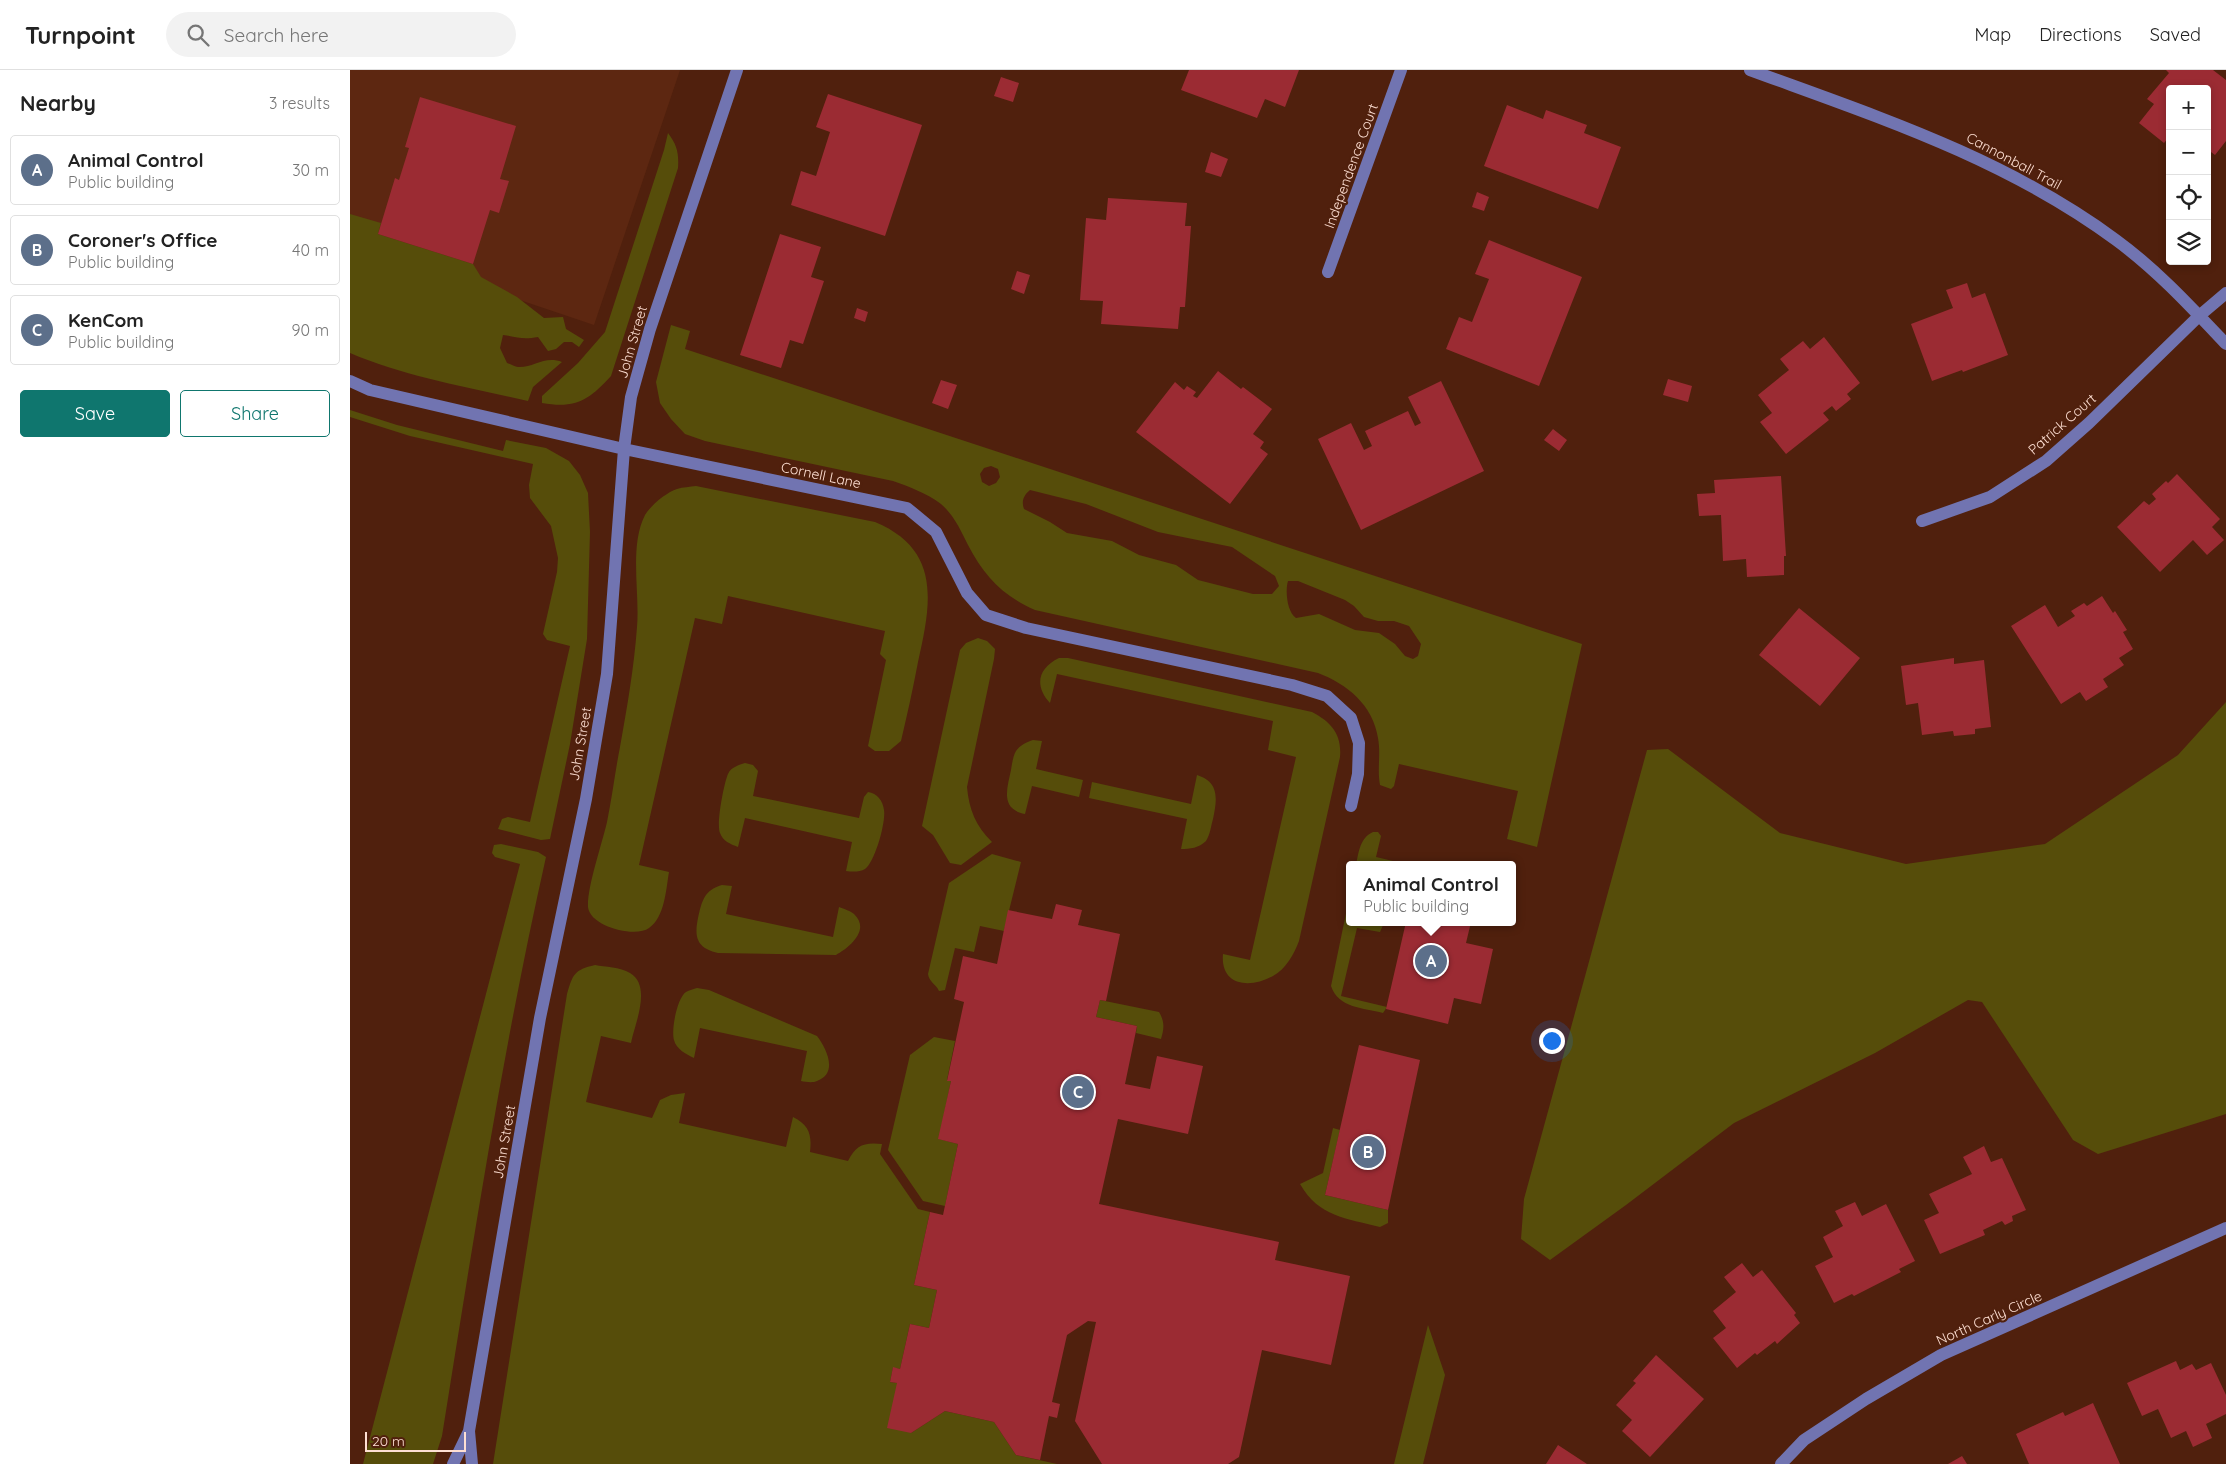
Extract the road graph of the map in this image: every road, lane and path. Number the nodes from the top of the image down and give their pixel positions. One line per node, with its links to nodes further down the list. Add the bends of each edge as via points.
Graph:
1 (737, 70): 9 (street, John Street, via 650,329 632,397)
2 (1401, 70): 4 (street, Independence Court)
3 (1750, 70): 6 (street, Cannonball Trail, via 1934,138 2031,185 2117,240)
4 (1328, 272)
5 (2226, 293): 6 (street, Patrick Court)
6 (2200, 316): 7 (street, Cannonball Trail); 10 (street, Patrick Court, via 2046,461 1990,497)
7 (2226, 344)
8 (350, 381): 9 (street, Cornell Lane, via 370,390)
9 (624, 449): 11 (street, Cornell Lane, via 907,508 936,532 967,593 986,615 1026,628 1292,685 1327,696 1351,718 1359,743 1358,774); 13 (street, John Street, via 608,674 586,799 542,1009)
10 (1922, 521)
11 (1351, 806)
12 (2226, 1228): 16 (street, North Carly Circle, via 1942,1355 1804,1440)
13 (469, 1431): 14 (street, John Street); 15 (street, John Street)
14 (454, 1464)
15 (472, 1464)
16 (1780, 1464)

